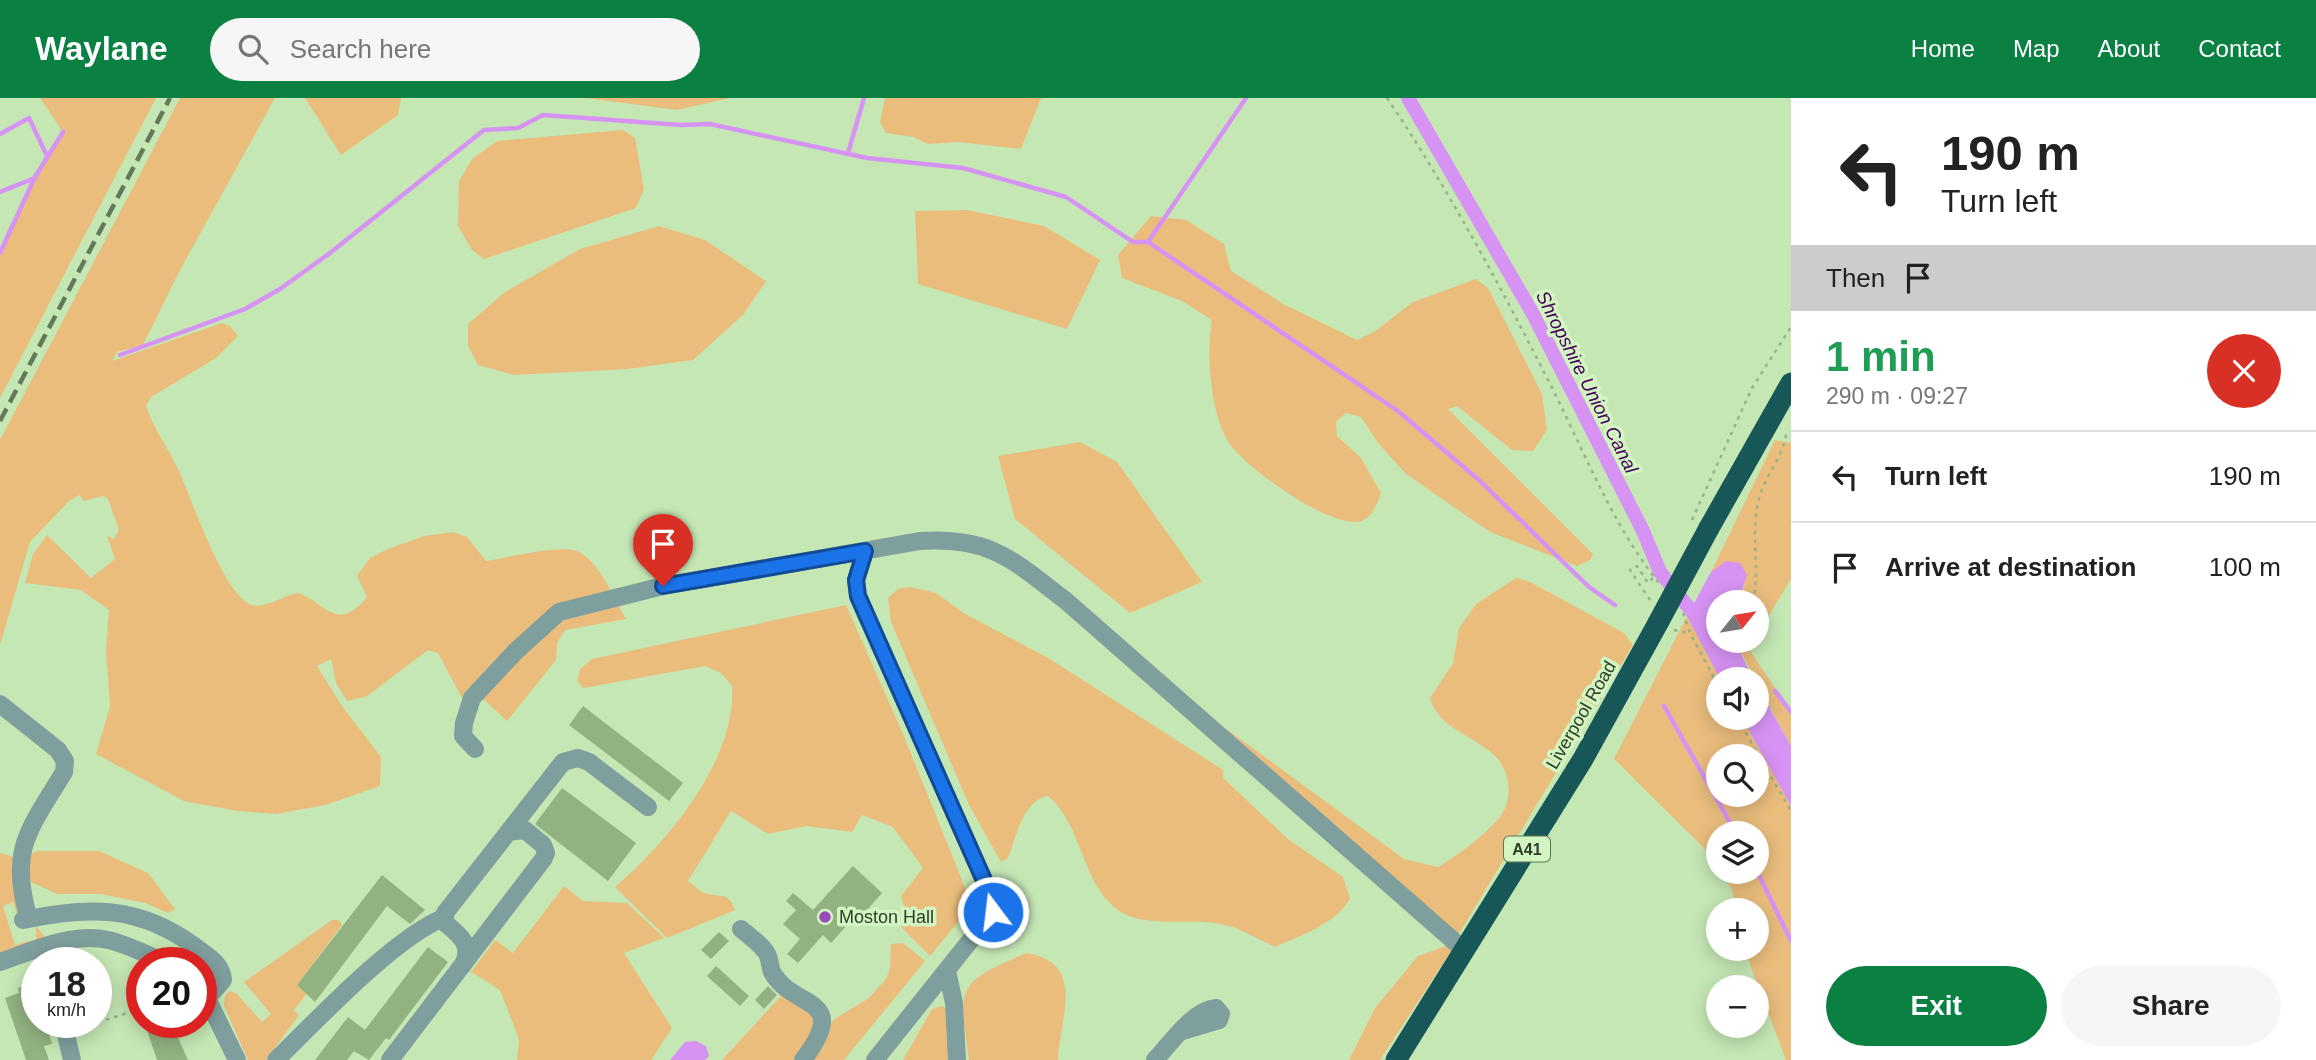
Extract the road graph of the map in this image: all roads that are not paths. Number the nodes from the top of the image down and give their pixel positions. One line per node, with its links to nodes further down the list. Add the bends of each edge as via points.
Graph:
1 (1791, 383): 14 (highway, Liverpool Road / A41, bridge, via 1700,526 1658,623 1583,759)
2 (865, 551): 4 (street, via 663,586 559,612 472,698 463,736); 14 (street, via 947,540 978,543 1012,560 1065,600); 19 (street, via 856,580 858,596 995,905)
3 (0, 704): 8 (street, via 58,750 65,761 64,772 30,828 20,857 19,886)
4 (475, 749)
5 (648, 807): 6 (street, via 589,762 569,758)
6 (508, 832): 7 (street); 18 (street, via 525,830 546,853)
7 (443, 918): 18 (street, via 463,938 468,956); 26 (street, via 425,925 380,963)
8 (32, 919): 10 (street); 13 (street, via 72,910 106,909 142,918)
9 (741, 929): 28 (street, via 768,953 773,973 797,995 818,1006 823,1018 816,1042)
10 (43, 947)
11 (58, 947): 12 (street, via 79,939 107,939)
12 (127, 947)
13 (195, 947)
14 (1464, 950): 32 (highway, Liverpool Road / A41)
15 (21, 957): 16 (street)
16 (0, 962)
17 (217, 963): 20 (street, via 223,980)
18 (463, 965): 27 (street)
19 (947, 971): 29 (street); 30 (street)
20 (217, 984)
21 (217, 1019): 25 (street)
22 (1182, 1031): 31 (street)
23 (67, 1038): 24 (street)
24 (72, 1060)
25 (237, 1060)
26 (276, 1060)
27 (390, 1060)
28 (803, 1060)
29 (875, 1060)
30 (957, 1060)
31 (1155, 1060)
32 (1395, 1060)

